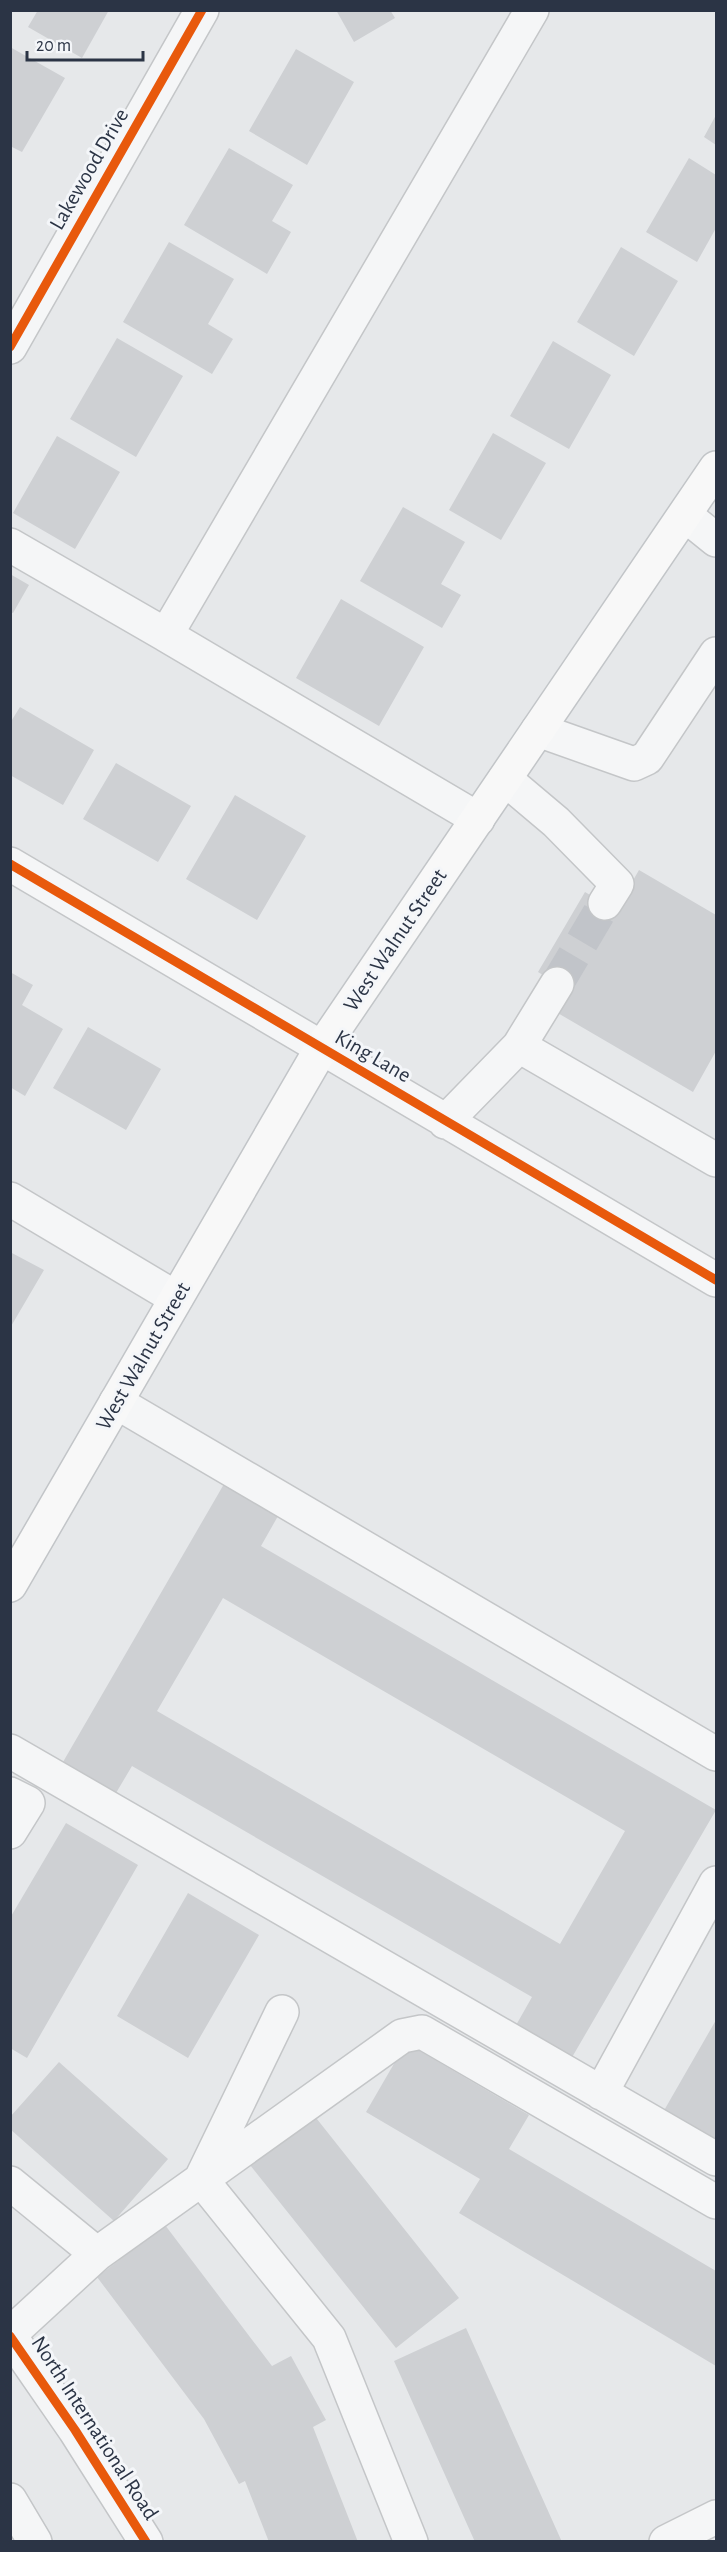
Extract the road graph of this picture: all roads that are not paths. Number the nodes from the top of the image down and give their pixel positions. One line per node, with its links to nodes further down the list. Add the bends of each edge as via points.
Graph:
1 (202, 10): 3 (street, Lakewood Drive)
2 (532, 10): 8 (street)
3 (10, 347)
4 (717, 468): 5 (main road, West Walnut Street)
5 (685, 515): 6 (street); 10 (main road, West Walnut Street)
6 (717, 540)
7 (10, 545): 8 (street)
8 (166, 635): 12 (street)
9 (717, 654): 10 (street, via 647,758 634,764)
10 (538, 730): 11 (main road, West Walnut Street)
11 (505, 780): 12 (main road, West Walnut Street); 14 (street, via 556,822 617,884)
12 (478, 819): 17 (main road, West Walnut Street)
13 (10, 864): 17 (street, King Lane)
14 (605, 903)
15 (557, 984): 16 (street)
16 (519, 1046): 18 (street); 19 (street)
17 (321, 1049): 18 (street, King Lane); 22 (main road, West Walnut Street)
18 (446, 1122): 21 (street, King Lane)
19 (717, 1160)
20 (10, 1199): 22 (street)
21 (717, 1280)
22 (176, 1298): 23 (main road, West Walnut Street)
23 (117, 1402): 24 (main road, West Walnut Street); 26 (street)
24 (10, 1585)
25 (10, 1751): 31 (street)
26 (717, 1754)
27 (10, 1794): 28 (street, via 28,1803)
28 (10, 1832)
29 (717, 1883): 31 (street)
30 (282, 2012): 33 (street)
31 (602, 2092): 32 (street)
32 (717, 2159)
33 (201, 2179): 35 (street, via 402,2036 422,2032); 36 (street); 42 (street, via 329,2338)
34 (10, 2183): 36 (street)
35 (717, 2202)
36 (97, 2254): 37 (street)
37 (10, 2335): 41 (street, North International Road)
38 (10, 2500): 40 (street)
39 (717, 2517): 43 (street)
40 (35, 2541)
41 (146, 2541)
42 (411, 2541)
43 (666, 2541)

